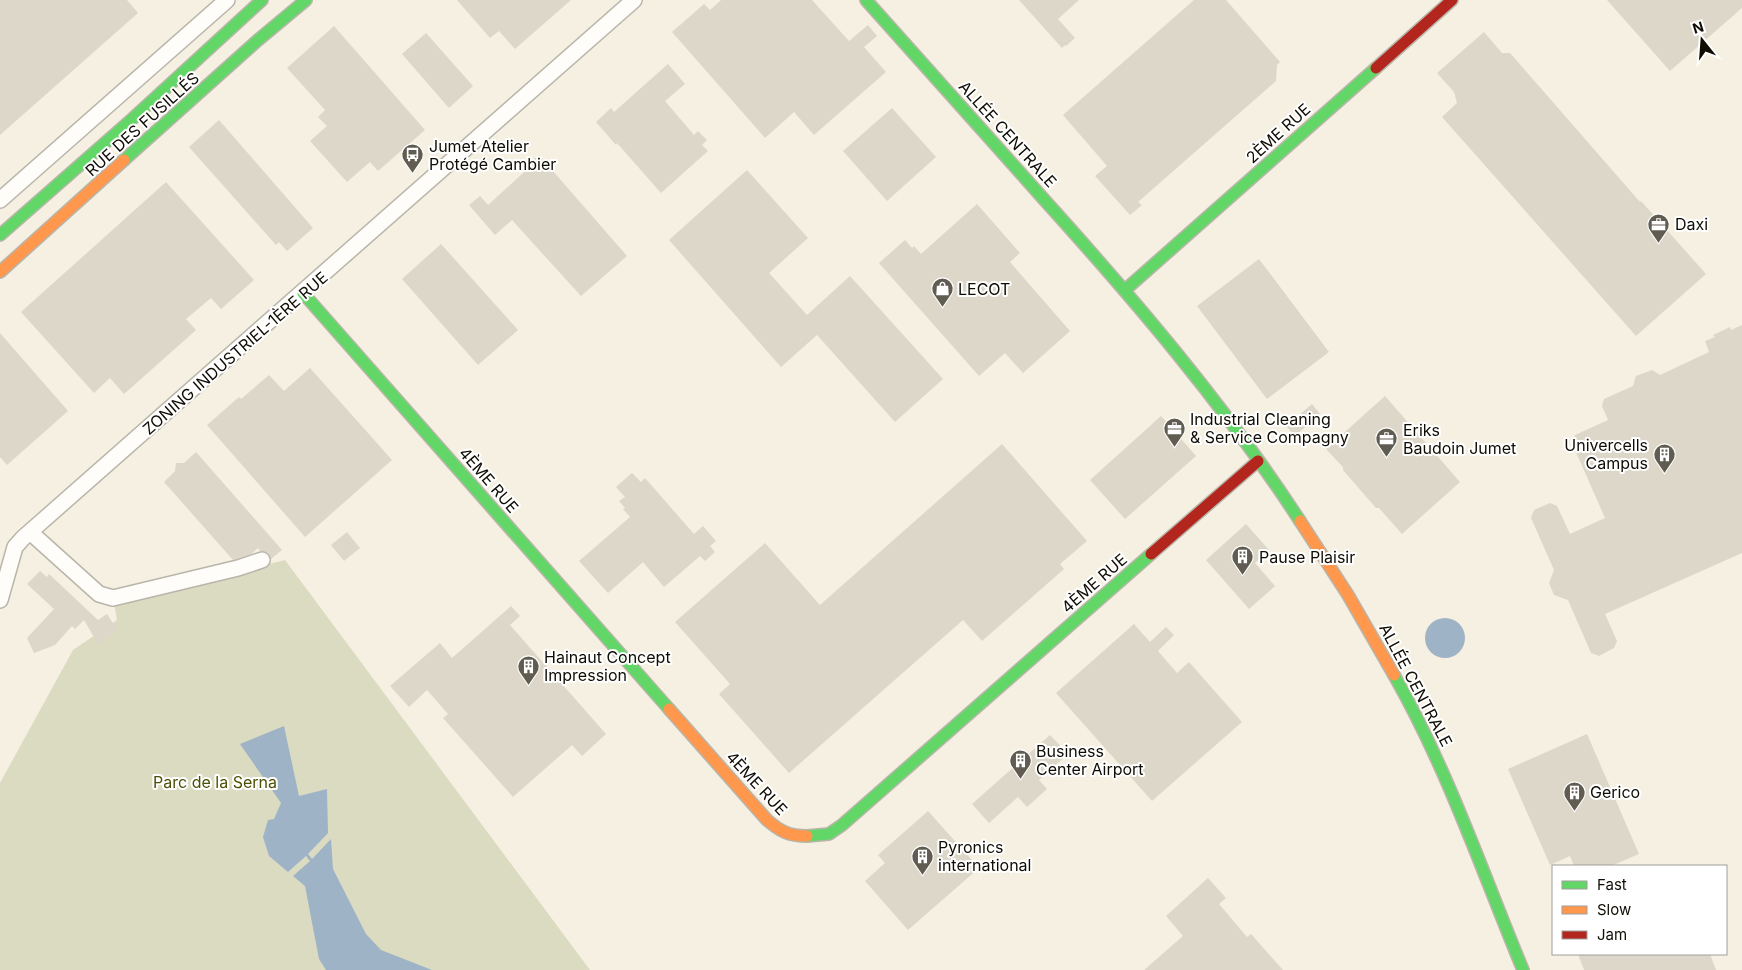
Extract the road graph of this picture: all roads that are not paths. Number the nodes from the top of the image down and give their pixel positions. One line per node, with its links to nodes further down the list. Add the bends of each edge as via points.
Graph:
1 (227, 0): 7 (street)
2 (262, 0): 8 (main road, RUE DES FUSILLÉS)
3 (306, 0): 9 (main road, RUE DES FUSILLÉS)
4 (634, 0): 11 (street, ZONING INDUSTRIEL-1ÈRE RUE)
5 (866, 0): 10 (main road, ALLÉE CENTRALE)
6 (1452, 0): 10 (main road, 2ÈME RUE)
7 (0, 200)
8 (0, 235)
9 (0, 272)
10 (1125, 290): 12 (main road, ALLÉE CENTRALE, via 1221,409)
11 (303, 293): 12 (main road, 4ÈME RUE, via 767,820 796,836 829,834 842,825); 13 (street, ZONING INDUSTRIEL-1ÈRE RUE)
12 (1258, 461): 17 (main road, ALLÉE CENTRALE, via 1348,595 1414,711)
13 (30, 532): 14 (street, ZONING INDUSTRIEL-1ÈRE RUE); 15 (street, via 99,594 113,598)
14 (7, 549): 16 (street)
15 (262, 560)
16 (0, 600)
17 (1523, 970)

